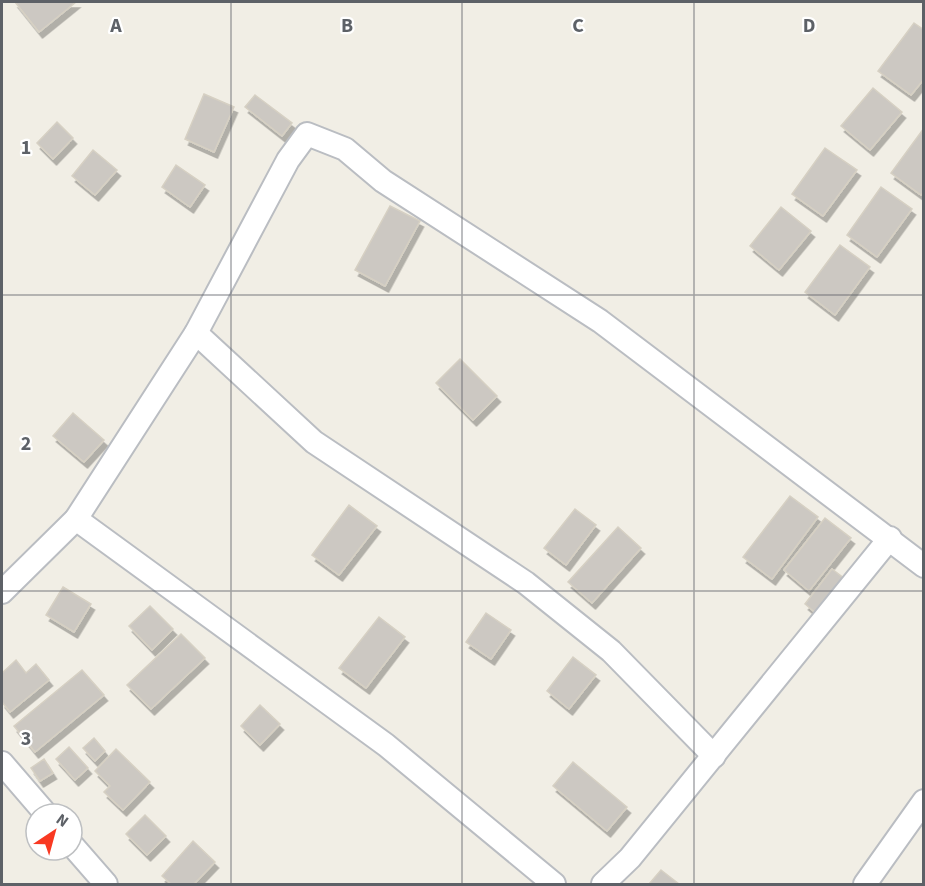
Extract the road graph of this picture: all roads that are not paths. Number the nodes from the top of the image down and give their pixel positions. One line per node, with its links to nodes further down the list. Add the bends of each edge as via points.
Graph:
1 (196, 333): 2 (street); 3 (street, via 288,160 307,134 345,149 383,181 600,321); 6 (street, via 315,442 526,583 611,651)
2 (76, 519): 5 (street); 13 (street, via 386,746)
3 (890, 538): 4 (street); 6 (street)
4 (924, 566)
5 (2, 592)
6 (714, 756): 14 (street)
7 (2, 763): 9 (street)
8 (924, 801): 10 (street)
9 (36, 802)
10 (917, 825): 15 (street)
11 (84, 859): 12 (street)
12 (106, 885)
13 (554, 885)
14 (603, 885)
15 (865, 885)

